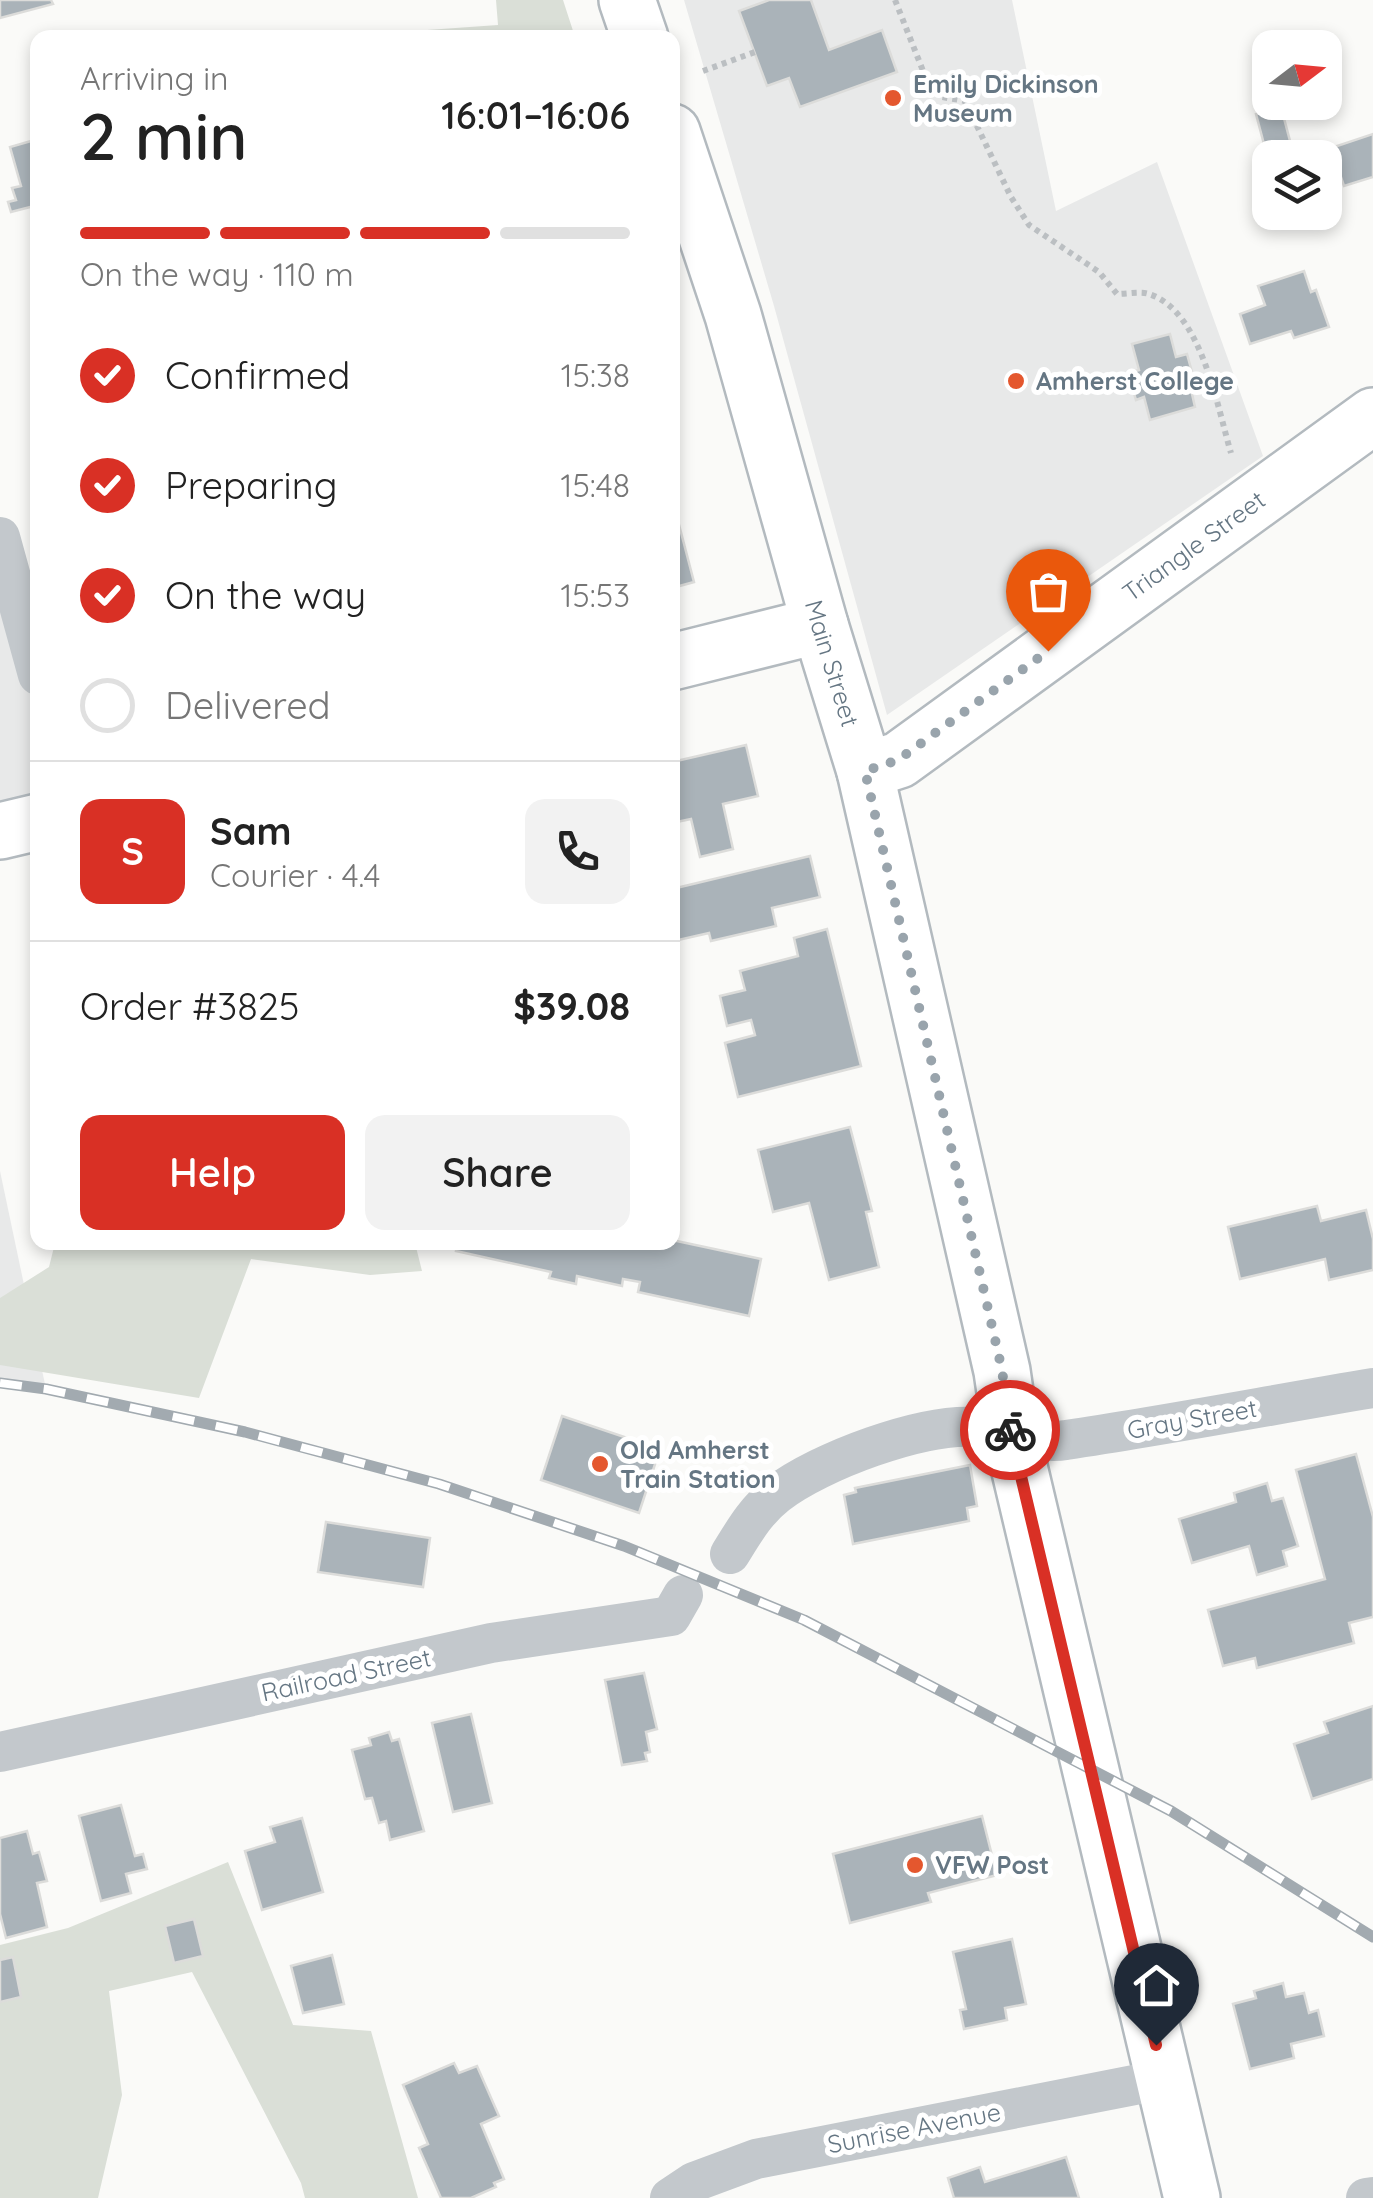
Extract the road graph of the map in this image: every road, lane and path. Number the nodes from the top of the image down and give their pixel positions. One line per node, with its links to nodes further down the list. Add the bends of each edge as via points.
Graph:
1 (627, 0): 3 (main road)
2 (895, 0): 8 (path, via 929,86 942,98 965,101 1029,225 1099,272 1118,294 1149,294 1176,312 1200,349)
3 (637, 30)
4 (754, 52): 5 (path)
5 (703, 71)
6 (680, 156): 10 (main road, Main Street, via 733,315)
7 (1373, 416): 13 (main road, Triangle Street, via 898,760)
8 (1231, 453)
9 (0, 538): 11 (street)
10 (820, 626): 12 (main road); 13 (main road, Main Street)
11 (30, 646)
12 (680, 660)
13 (865, 771): 17 (main road, Main Street)
14 (30, 824): 15 (main road)
15 (0, 831)
16 (1373, 1388): 17 (street, Gray Street, via 1059,1442)
17 (1011, 1433): 18 (street, via 942,1428 827,1466 776,1494); 21 (main road, Main Street)
18 (730, 1554)
19 (684, 1596): 20 (street, Railroad Street, via 671,1616 491,1643)
20 (0, 1752)
21 (1164, 2079): 22 (street, Sunrise Avenue, via 756,2159); 23 (main road, Main Street)
22 (670, 2198)
23 (1192, 2198)

